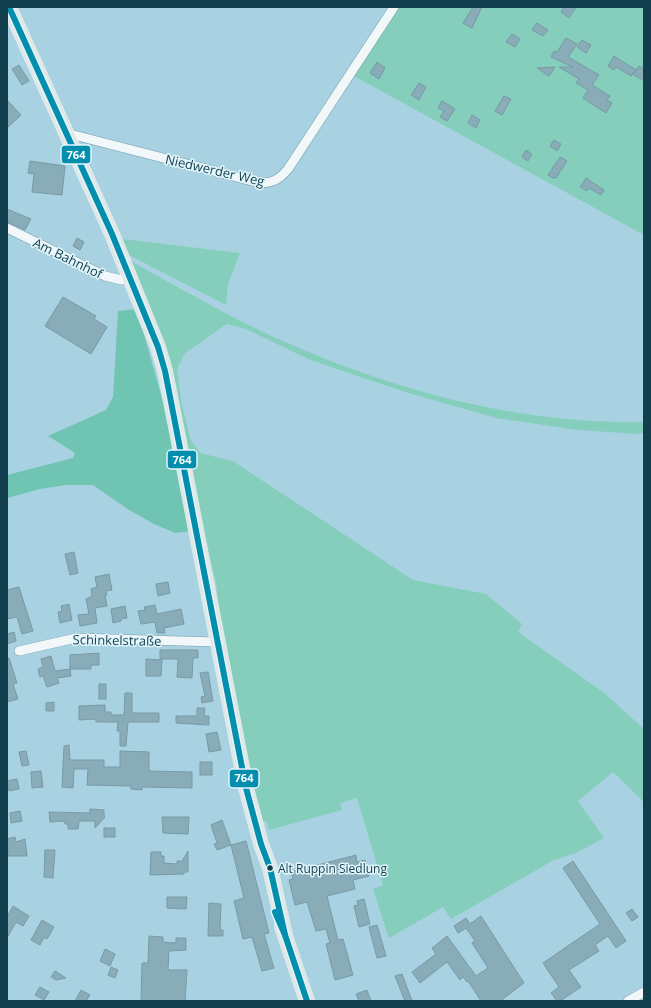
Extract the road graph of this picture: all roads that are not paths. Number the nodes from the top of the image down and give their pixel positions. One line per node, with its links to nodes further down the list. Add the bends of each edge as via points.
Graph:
1 (9, 7): 3 (main road)
2 (394, 7): 3 (street, Niedwerder Weg, via 288,169 273,182 256,182)
3 (66, 133): 5 (main road)
4 (7, 228): 5 (street, Am Bahnhof, via 105,276 122,280)
5 (130, 277): 6 (main road, via 156,341 164,371)
6 (217, 642): 7 (street, Schinkelstraße, via 76,638); 9 (main road, via 246,788 270,868 285,935)
7 (19, 651)
8 (644, 992): 10 (street)
9 (307, 1001)
10 (628, 1001)

